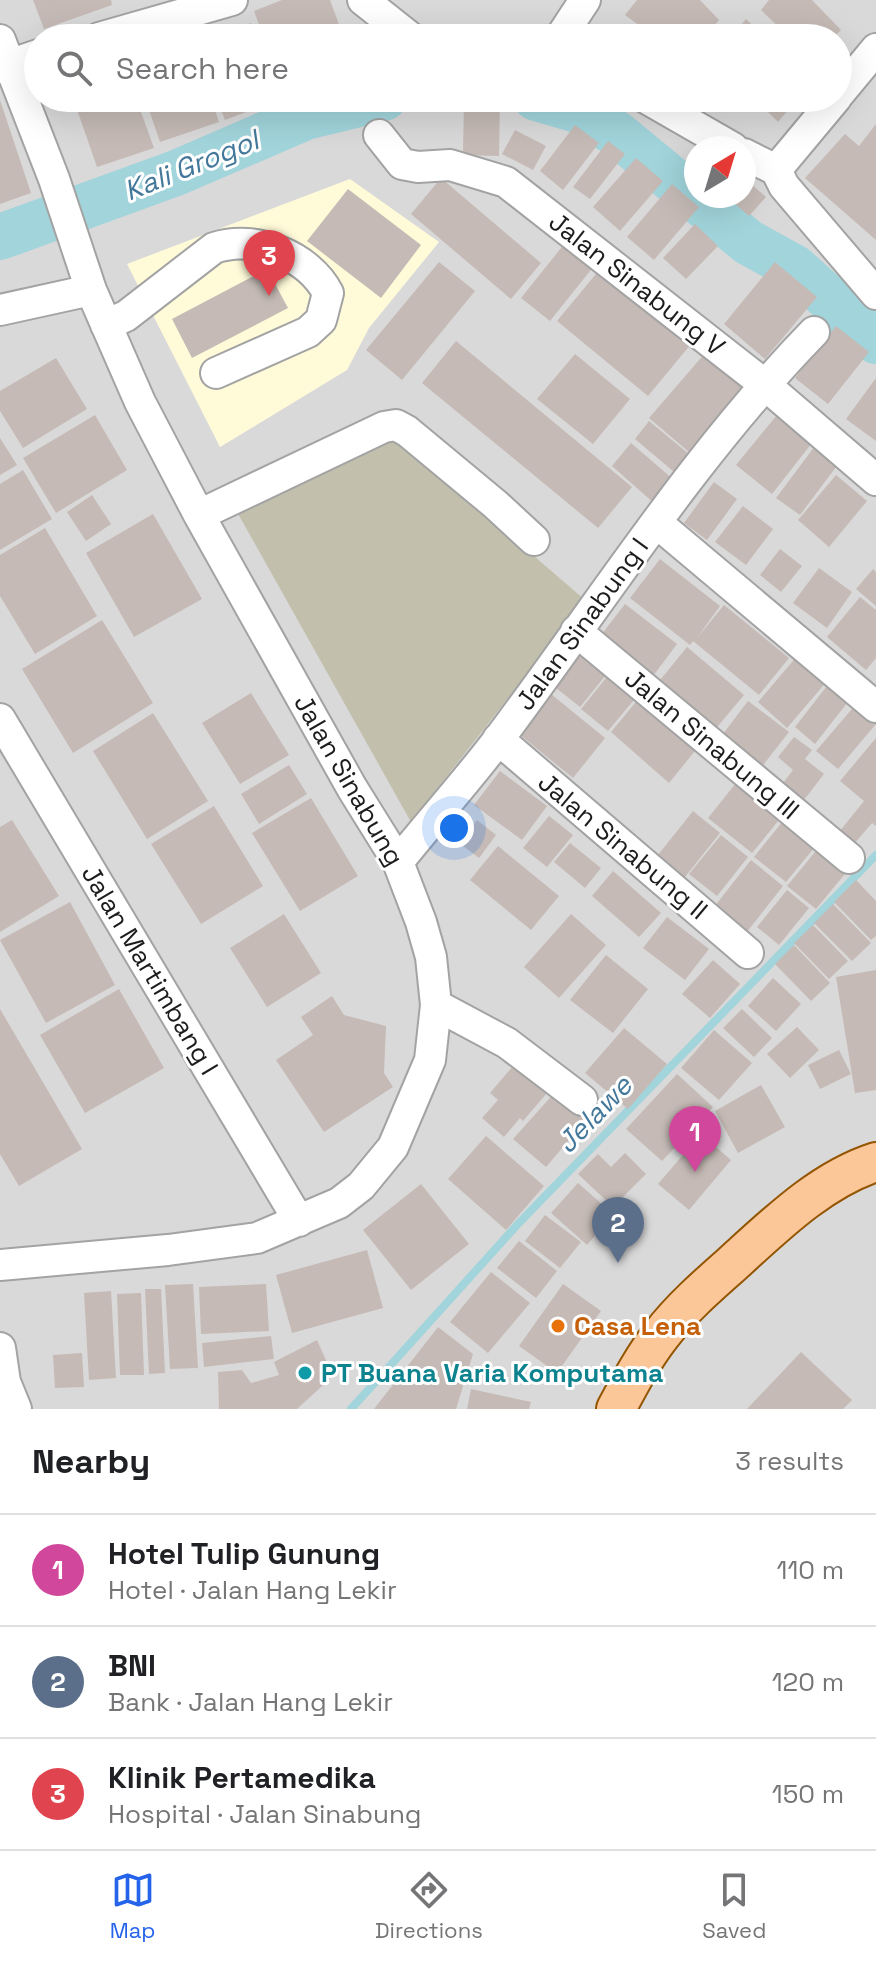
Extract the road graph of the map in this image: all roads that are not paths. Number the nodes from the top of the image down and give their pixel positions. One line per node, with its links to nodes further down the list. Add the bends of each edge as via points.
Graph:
1 (232, 0): 4 (street)
2 (363, 0): 5 (street)
3 (585, 0): 6 (street)
4 (148, 24)
5 (393, 24)
6 (569, 24)
7 (876, 49): 9 (street)
8 (12, 57): 10 (street, Jalan Sinabung)
9 (852, 78)
10 (24, 92)
11 (31, 112): 18 (street, Jalan Sinabung)
12 (670, 112): 15 (street)
13 (824, 112): 17 (street)
14 (379, 135): 24 (street, Jalan Sinabung V, via 402,164 450,165 506,182)
15 (712, 136)
16 (756, 160): 17 (street)
17 (776, 170): 19 (street)
18 (91, 290): 20 (street); 21 (street, Jalan Sinabung)
19 (876, 294)
20 (0, 310)
21 (106, 325): 23 (street, via 226,244 263,247 312,269 328,293 321,320 308,332); 26 (street, Jalan Sinabung)
22 (814, 332): 24 (street, Jalan Sinabung I)
23 (216, 373)
24 (764, 384): 25 (street, Jalan Sinabung V); 27 (street, Jalan Sinabung I)
25 (876, 480)
26 (199, 515): 28 (street, via 396,425); 34 (street, Jalan Sinabung)
27 (657, 523): 29 (street, Jalan Sinabung I); 30 (street)
28 (534, 540)
29 (576, 631): 32 (street, Jalan Sinabung I); 33 (street, Jalan Sinabung III)
30 (876, 707)
31 (0, 719): 39 (street, Jalan Martimbang I)
32 (498, 739): 34 (street, Jalan Sinabung I); 35 (street, Jalan Sinabung II)
33 (849, 858)
34 (398, 862): 36 (street, Jalan Sinabung, via 431,957)
35 (748, 953)
36 (436, 1005): 37 (street, via 507,1043); 39 (street, Jalan Sinabung, via 430,1060 393,1147 361,1186)
37 (582, 1100)
38 (876, 1162): 43 (main road, via 805,1201 685,1307 641,1363)
39 (299, 1221): 40 (street, Jalan Sinabung, via 257,1238)
40 (0, 1265)
41 (0, 1348): 42 (street)
42 (16, 1409)
43 (616, 1409)

